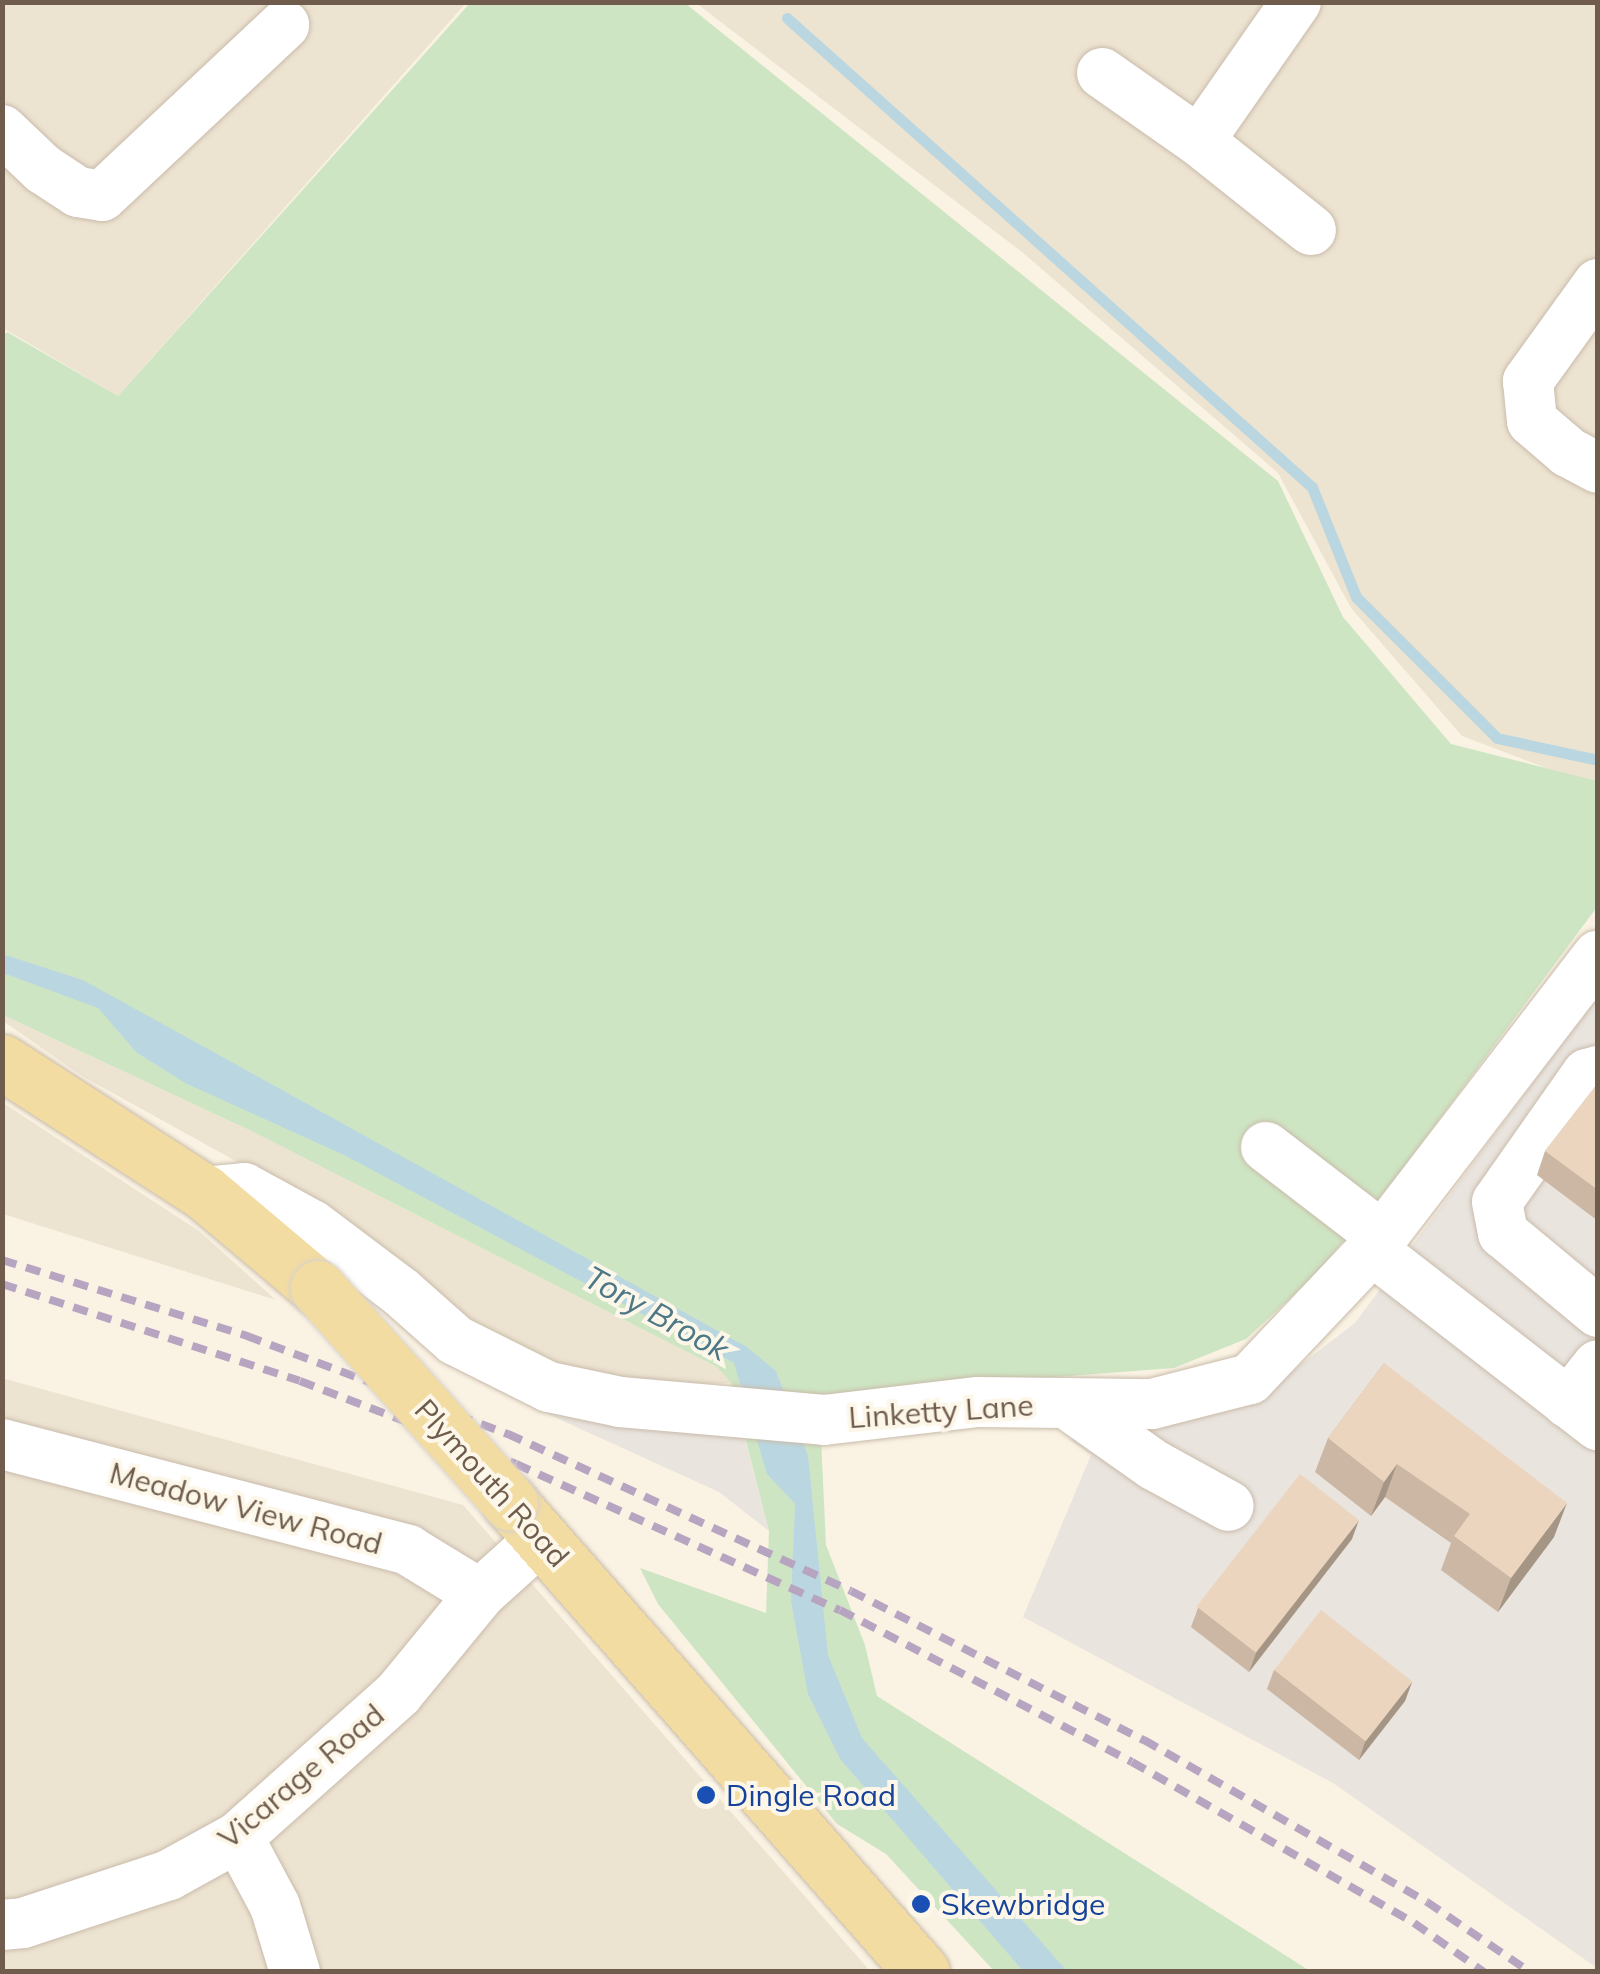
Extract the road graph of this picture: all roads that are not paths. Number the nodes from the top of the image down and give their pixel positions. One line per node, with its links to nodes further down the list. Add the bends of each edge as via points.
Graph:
1 (1296, 2): 5 (street)
2 (284, 25): 4 (street, via 102,196 78,192 43,169)
3 (1102, 73): 5 (street)
4 (2, 130)
5 (1198, 141): 6 (street)
6 (1311, 230)
7 (1598, 284): 8 (street, via 1528,381 1532,421)
8 (1598, 468)
9 (1598, 956): 14 (street, Linketty Lane)
10 (2, 1062): 13 (main road, Plymouth Road)
11 (1598, 1070): 15 (street, via 1587,1074 1498,1202 1503,1233)
12 (1266, 1147): 14 (street)
13 (204, 1192): 17 (street, Linketty Lane, via 244,1188 312,1224 454,1340 549,1386 620,1402 824,1420 978,1402); 20 (main road, Plymouth Road, bridge, via 318,1288)
14 (1377, 1243): 16 (street); 17 (street, Linketty Lane, via 1250,1379 1152,1404)
15 (1598, 1312)
16 (1588, 1398)
17 (1066, 1403): 19 (street, via 1154,1465)
18 (2, 1444): 21 (street, Meadow View Road, via 408,1550)
19 (1228, 1506)
20 (526, 1521): 21 (street, Vicarage Road); 25 (main road, Plymouth Road)
21 (480, 1594): 22 (street, Vicarage Road, via 398,1694)
22 (238, 1837): 23 (street, Vicarage Road, via 169,1874); 24 (street, via 276,1906)
23 (2, 1925)
24 (295, 1972)
25 (922, 1972)

